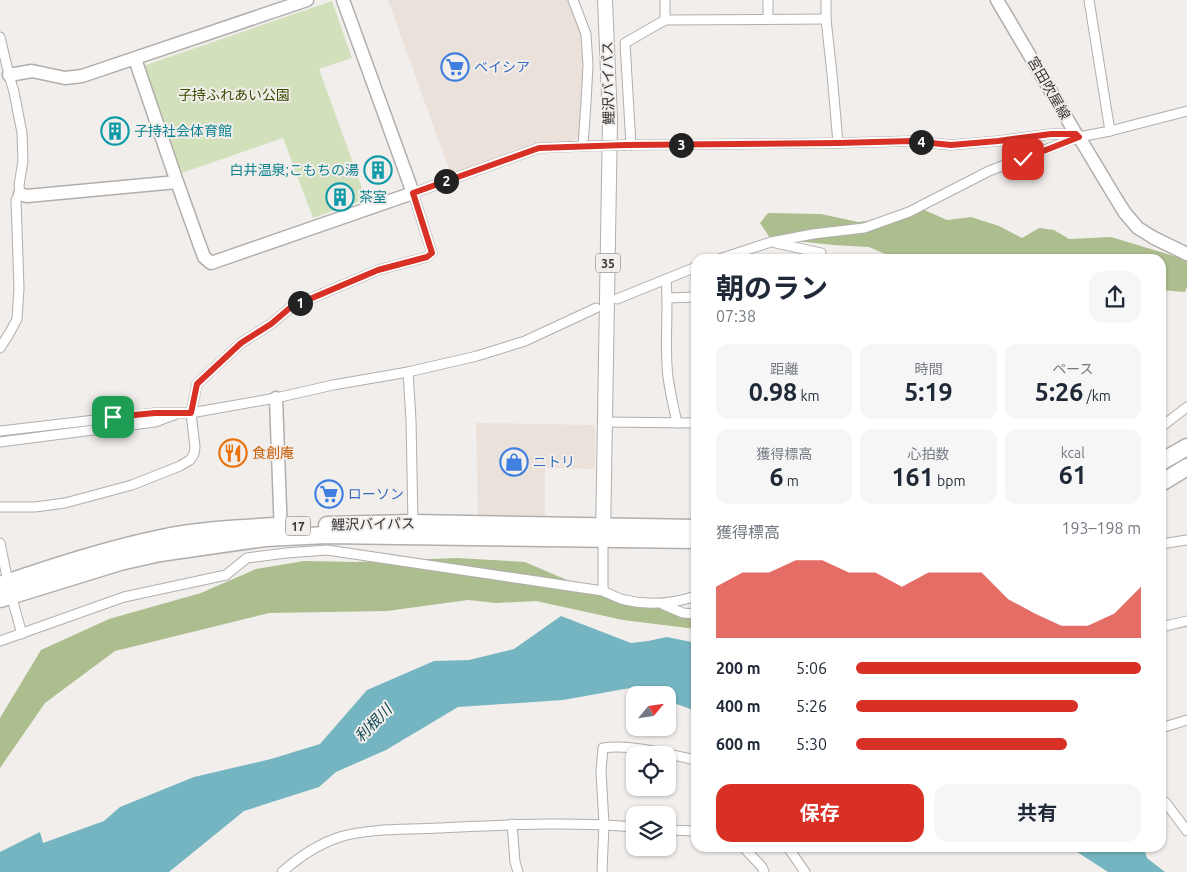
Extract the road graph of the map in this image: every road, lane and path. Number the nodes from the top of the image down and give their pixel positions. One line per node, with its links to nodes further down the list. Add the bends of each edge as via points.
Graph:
1 (307, 0): 14 (street)
2 (344, 0): 23 (street)
3 (573, 0): 21 (street, via 586,34 588,65)
4 (605, 0): 41 (main road, 鯉沢バイパス / 35, via 610,120)
5 (665, 0): 12 (street)
6 (768, 0): 10 (street)
7 (826, 0): 11 (street)
8 (997, 0): 18 (street, 宮田吹屋線)
9 (1089, 0): 17 (street)
10 (768, 19): 11 (street); 12 (street)
11 (826, 19): 19 (street)
12 (665, 20): 20 (street, via 625,43)
13 (0, 37): 15 (street)
14 (135, 58): 15 (street, via 82,76 65,78 32,71); 22 (street)
15 (4, 76): 24 (street, via 14,92 22,133)
16 (1187, 112): 17 (street)
17 (1110, 131): 18 (street)
18 (1078, 135): 19 (street, via 1051,134 951,145 912,141); 25 (street, via 989,171 909,212 864,228); 28 (street, 宮田吹屋線, via 1115,197 1138,228)
19 (838, 143): 20 (street)
20 (629, 145): 21 (street, bridge)
21 (584, 146): 23 (street, via 539,148)
22 (177, 182): 23 (street, via 204,257 211,263); 24 (street, via 27,196)
23 (413, 193): 40 (street, via 432,253 378,270 291,307 241,343 197,384)
24 (20, 194): 35 (street, via 16,200 20,288 17,319)
25 (771, 242): 26 (street); 27 (street)
26 (734, 254)
27 (821, 254)
28 (1187, 254)
29 (691, 269): 30 (street)
30 (666, 279): 32 (street); 33 (street)
31 (691, 297): 32 (street)
32 (668, 298): 42 (street, via 668,377)
33 (617, 299)
34 (596, 308): 36 (street, via 525,341)
35 (0, 348)
36 (408, 372): 37 (street); 52 (street)
37 (276, 398): 40 (street); 54 (street)
38 (1187, 407): 44 (street)
39 (179, 413): 40 (street); 45 (street, via 130,415); 46 (street, via 155,422)
40 (191, 413): 51 (street, via 194,454 180,466 132,485 65,503 35,508)
41 (605, 422): 42 (street); 55 (main road, 鯉沢バイパス / 35)
42 (677, 423): 43 (street)
43 (691, 423)
44 (1166, 423)
45 (0, 431)
46 (0, 442)
47 (1187, 447): 48 (highway)
48 (1166, 459)
49 (1187, 468): 50 (highway)
50 (1166, 480)
51 (0, 507)
52 (413, 523): 54 (highway, 鯉沢バイパス / 17); 55 (highway, 鯉沢バイパス / 17)
53 (691, 528): 55 (highway, 鯉沢バイパス / 17)
54 (281, 532): 55 (highway, 鯉沢バイパス / 17, via 327,535); 61 (highway, 鯉沢バイパス / 17, via 249,540 160,552)
55 (604, 533): 56 (highway, 鯉沢バイパス / 17); 62 (street)
56 (691, 540)
57 (1187, 540): 59 (street)
58 (0, 543): 60 (street)
59 (1166, 543)
60 (2, 563): 61 (street)
61 (5, 590): 68 (street)
62 (603, 591): 64 (street, via 624,600); 68 (street, via 327,550 286,553 247,558 226,575 124,597)
63 (691, 598): 64 (street)
64 (661, 604): 65 (street)
65 (691, 614)
66 (1187, 621): 67 (street)
67 (1166, 626)
68 (22, 634): 69 (street)
69 (0, 641)
70 (1187, 720): 71 (street)
71 (1166, 726)
72 (691, 759): 75 (street, via 627,747 603,748)
73 (1166, 802): 79 (street)
74 (512, 824): 75 (street); 82 (street, via 353,834 317,846); 83 (street)
75 (604, 824): 76 (street); 84 (street)
76 (626, 826)
77 (676, 830): 78 (street)
78 (691, 831)
79 (1187, 831)
80 (749, 852): 85 (street)
81 (791, 852): 86 (street)
82 (282, 872)
83 (518, 872)
84 (602, 872)
85 (764, 872)
86 (805, 872)

